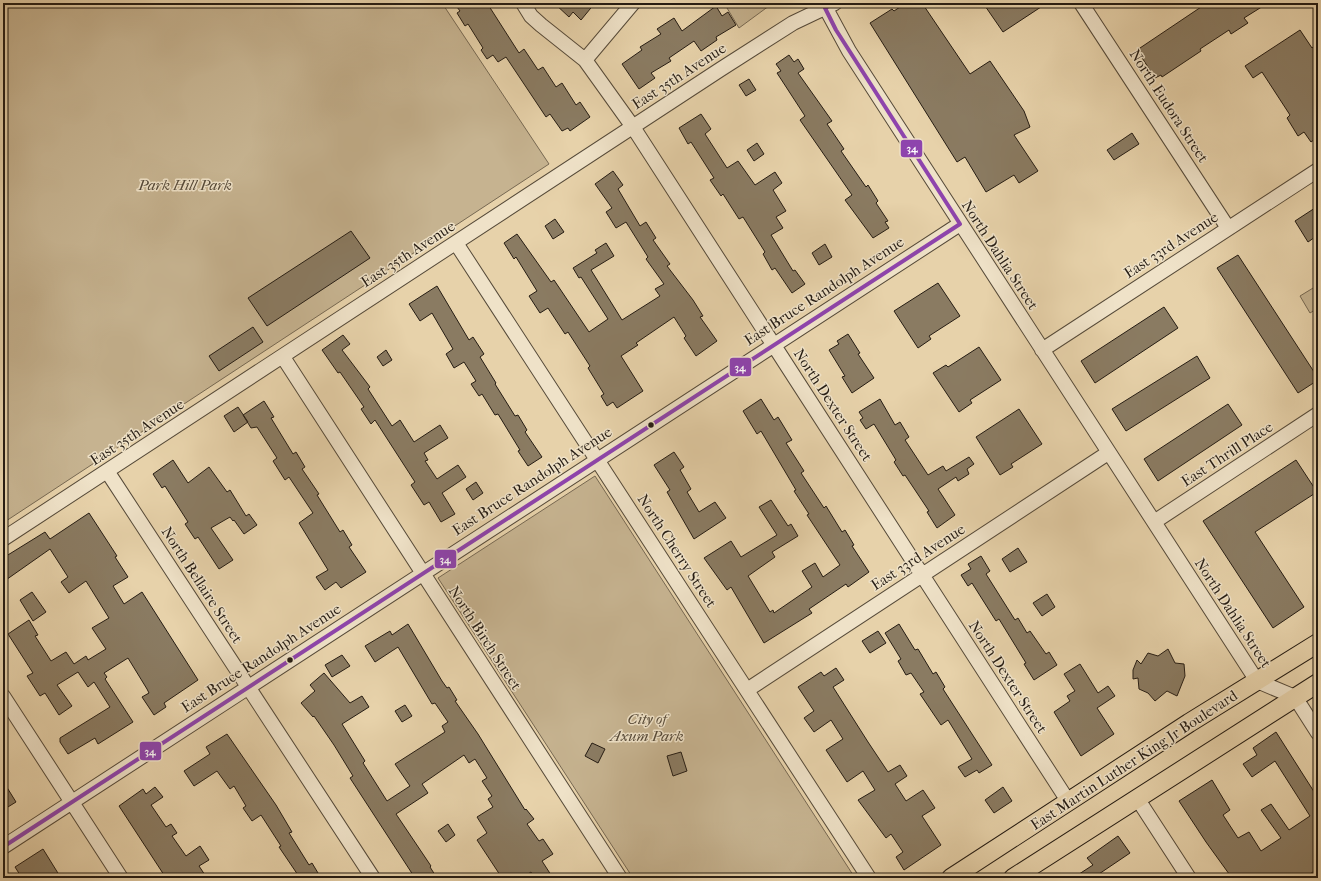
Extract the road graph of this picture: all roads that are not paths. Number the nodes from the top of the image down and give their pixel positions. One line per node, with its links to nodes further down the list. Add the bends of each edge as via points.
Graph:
1 (523, 3): 5 (street, North Dexter Street, via 531,16)
2 (633, 3): 5 (street)
3 (1081, 3): 9 (street, North Eudora Street)
4 (828, 5): 6 (street, East 35th Avenue, via 792,23); 8 (street, North Dahlia Street, via 849,51)
5 (584, 60): 6 (street, North Dexter Street)
6 (633, 127): 10 (street, East 35th Avenue); 11 (street, North Dexter Street)
7 (1318, 170): 9 (street, East 33rd Avenue)
8 (960, 224): 11 (street, East Bruce Randolph Avenue); 12 (street, North Dahlia Street)
9 (1228, 228): 12 (street, East 33rd Avenue)
10 (456, 243): 13 (street, East 35th Avenue); 16 (street, North Cherry Street)
11 (773, 344): 16 (street, East Bruce Randolph Avenue); 21 (street, North Dexter Street)
12 (1042, 350): 15 (street, North Dahlia Street)
13 (283, 357): 17 (street, East 35th Avenue); 20 (street, North Birch Street)
14 (1318, 414): 18 (street, East Thrill Place)
15 (1108, 453): 18 (street, North Dahlia Street); 21 (street, East 33rd Avenue)
16 (597, 458): 20 (street, East Bruce Randolph Avenue); 26 (street, North Cherry Street)
17 (107, 471): 19 (street, East 35th Avenue); 25 (street, North Bellaire Street)
18 (1158, 528): 23 (street, North Dahlia Street)
19 (3, 540)
20 (422, 573): 25 (street, East Bruce Randolph Avenue); 36 (street, North Birch Street)
21 (922, 574): 26 (street, East 33rd Avenue); 30 (street, North Dexter Street)
22 (1318, 643): 23 (main road, East Martin Luther King Jr Boulevard)
23 (1257, 682): 28 (street, North Dahlia Street); 30 (main road, East Martin Luther King Jr Boulevard)
24 (1318, 683): 28 (main road)
25 (248, 687): 31 (street, East Bruce Randolph Avenue); 35 (street, North Bellaire Street)
26 (747, 690): 37 (street, North Cherry Street)
27 (3, 696): 31 (street)
28 (1295, 697): 29 (street); 32 (main road)
29 (1318, 733)
30 (1068, 801): 38 (main road, East Martin Luther King Jr Boulevard)
31 (72, 802): 33 (street, East Bruce Randolph Avenue); 34 (street)
32 (1141, 804): 39 (main road); 40 (street)
33 (3, 847)
34 (121, 878)
35 (373, 878)
36 (620, 878)
37 (869, 878)
38 (951, 878)
39 (1013, 878)
40 (1189, 878)

